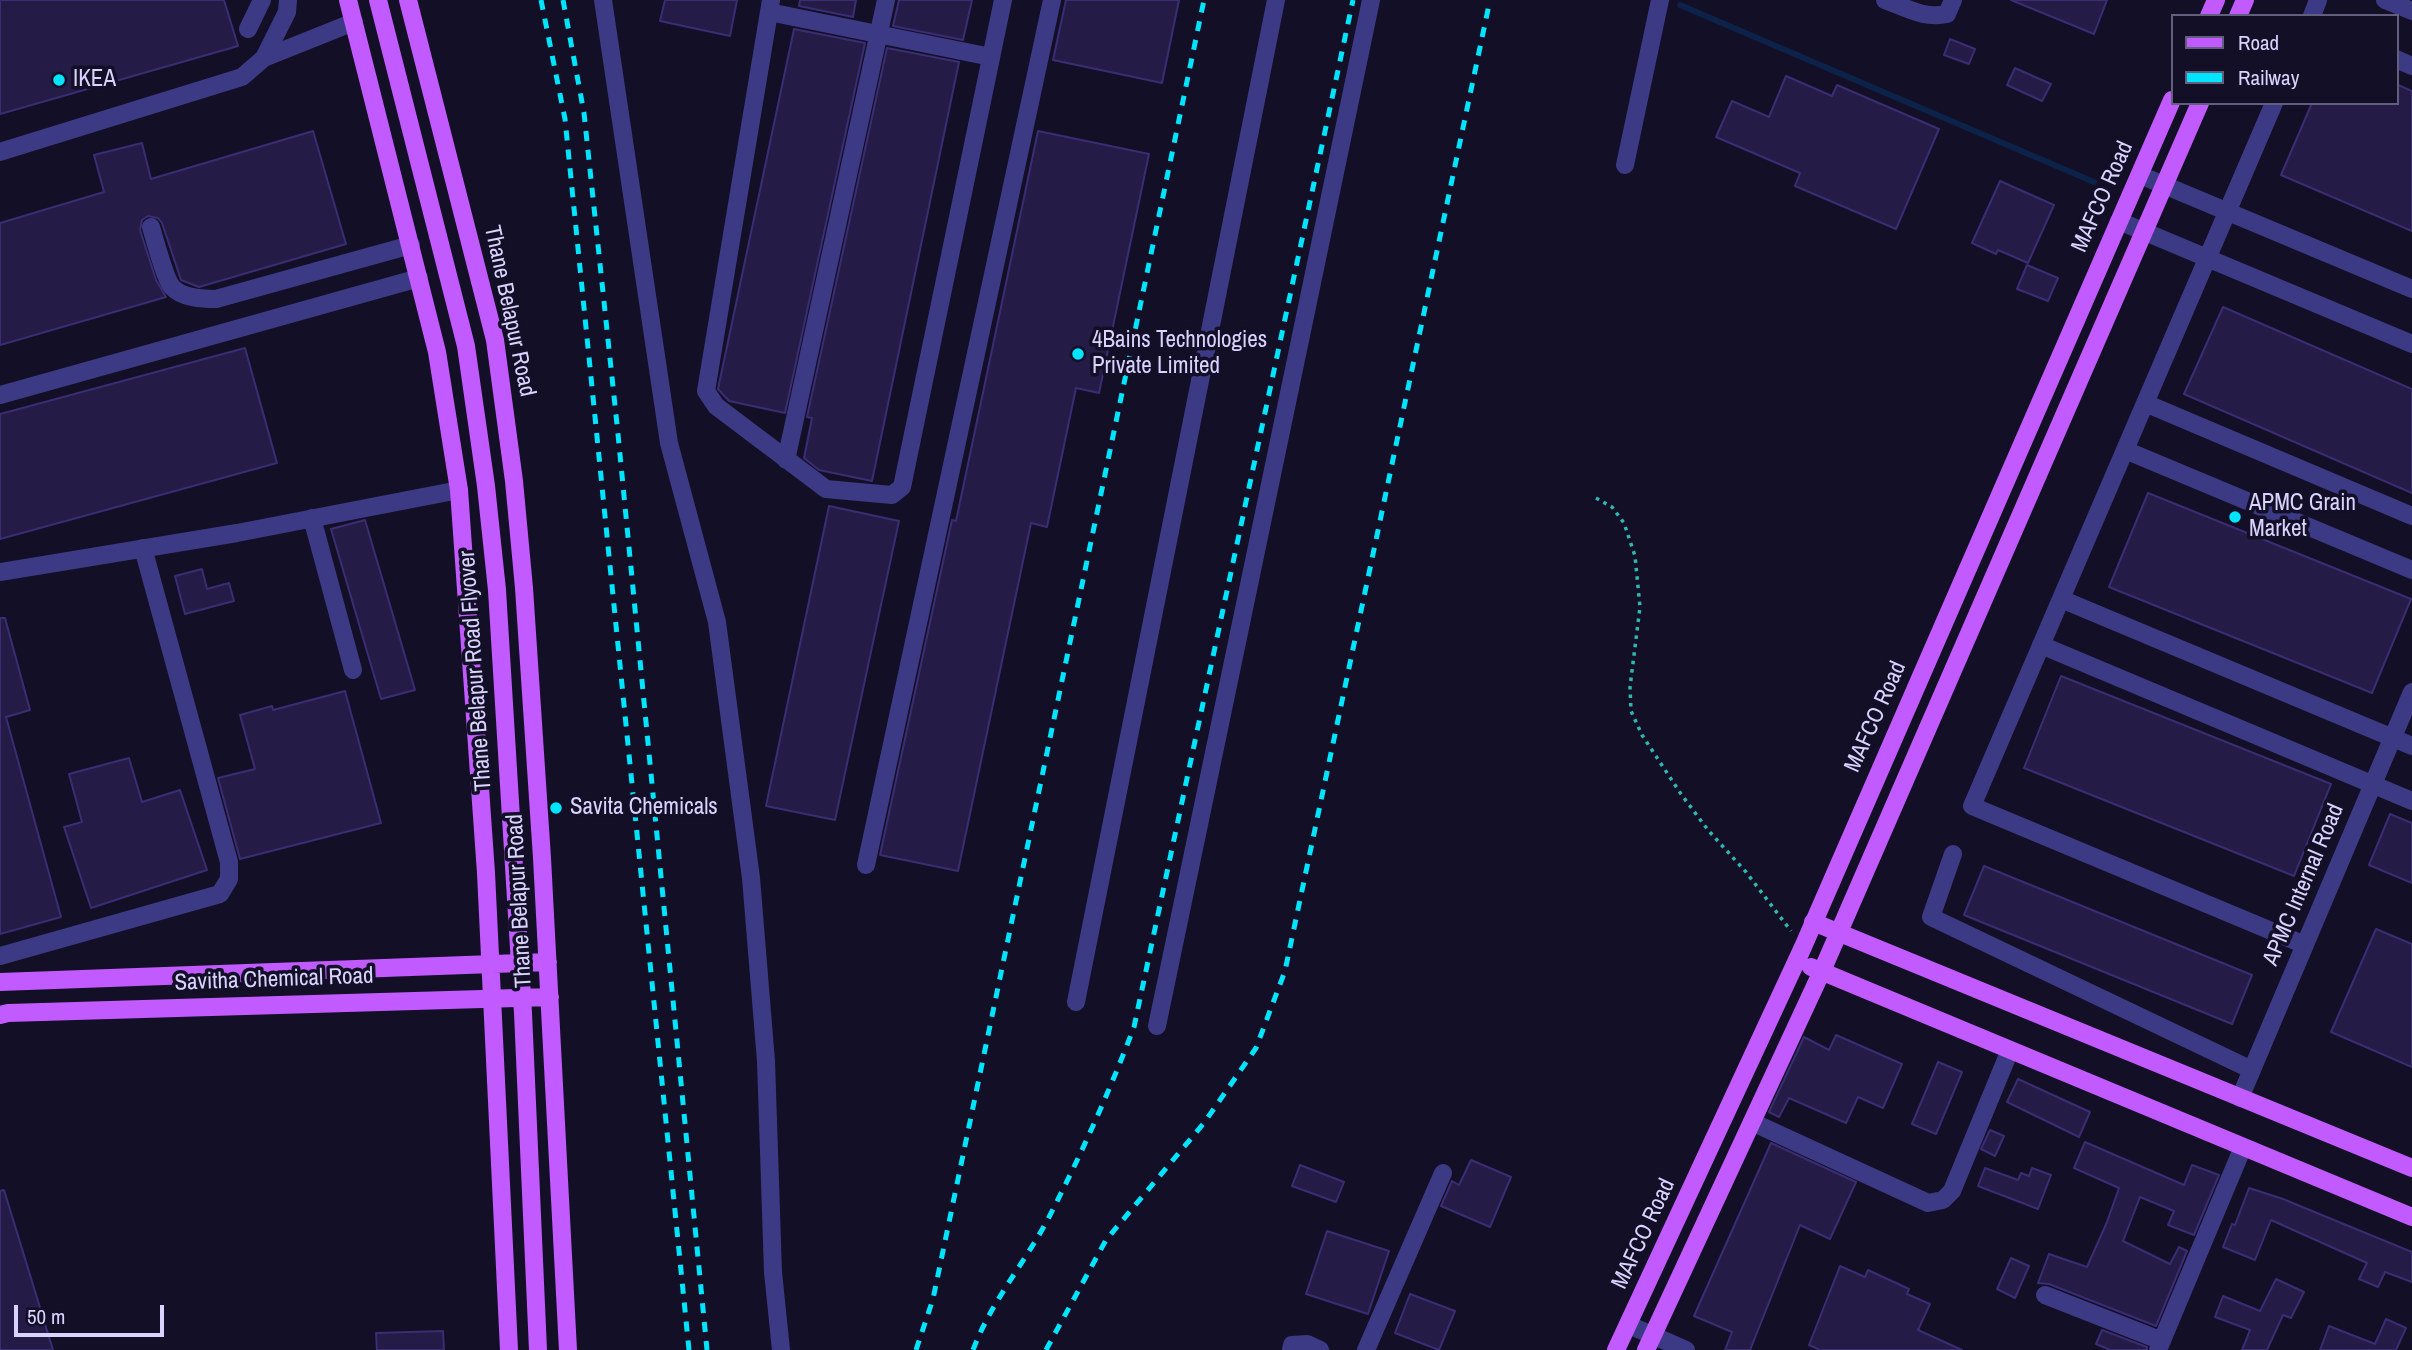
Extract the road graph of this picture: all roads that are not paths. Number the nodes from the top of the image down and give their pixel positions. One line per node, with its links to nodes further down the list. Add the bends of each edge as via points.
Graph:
1 (262, 0): 19 (street)
2 (288, 0): 22 (street)
3 (348, 0): 18 (main road)
4 (378, 0): 86 (main road, Thane Belapur Road Flyover, bridge, via 466,346 486,485 497,590 523,1013)
5 (408, 0): 64 (main road, Thane Belapur Road, via 495,340 524,588)
6 (603, 0): 88 (street, via 669,443 717,622 752,891)
7 (886, 0): 20 (street)
8 (1003, 0): 21 (street)
9 (1052, 0): 58 (street)
10 (1276, 0): 70 (street)
11 (1371, 0): 72 (street)
12 (1660, 0): 27 (street)
13 (1885, 0): 14 (street, via 1935,16 1947,14)
14 (1953, 0)
15 (2385, 0): 17 (street)
16 (770, 6): 20 (street); 42 (street, via 706,391 716,405)
17 (2412, 11)
18 (354, 22): 22 (street); 34 (main road)
19 (248, 29)
20 (879, 34): 21 (street); 42 (street)
21 (991, 57): 42 (street, via 902,487 892,495 826,489)
22 (264, 58): 26 (street, via 242,76)
23 (2170, 105): 28 (main road, MAFCO Road)
24 (2199, 105): 29 (main road)
25 (2273, 105): 30 (street)
26 (0, 152)
27 (1625, 165)
28 (2140, 175): 29 (street); 31 (main road, MAFCO Road)
29 (2165, 185): 30 (street); 33 (main road)
30 (2227, 211): 35 (street); 37 (street)
31 (2119, 221): 33 (street); 59 (main road, MAFCO Road)
32 (150, 228): 34 (street, via 171,286 202,299 216,299)
33 (2145, 232): 35 (street); 60 (main road)
34 (411, 245): 36 (main road)
35 (2207, 258): 38 (street); 40 (street)
36 (419, 278): 39 (street); 43 (main road, via 437,352)
37 (2412, 289)
38 (2412, 344)
39 (0, 395)
40 (2145, 403): 41 (street); 44 (street)
41 (2125, 450): 47 (street); 49 (street)
42 (786, 460)
43 (459, 490): 45 (street); 65 (main road)
44 (2412, 516)
45 (312, 518): 46 (street); 51 (street)
46 (143, 548): 48 (street); 63 (street, via 229,862 229,879 220,894)
47 (2412, 570)
48 (0, 572)
49 (2061, 599): 50 (street); 53 (street)
50 (2041, 645): 55 (street); 61 (street, via 1972,806)
51 (353, 670)
52 (2412, 692): 53 (street, APMC Internal Road)
53 (2393, 738): 54 (street); 55 (street, APMC Internal Road)
54 (2412, 746)
55 (2373, 785): 56 (street); 61 (street, APMC Internal Road)
56 (2412, 801)
57 (1953, 854): 74 (street, via 1931,917)
58 (866, 865)
59 (1813, 922): 60 (main road); 62 (main road, MAFCO Road)
60 (1839, 933): 66 (main road); 75 (main road)
61 (2305, 945): 74 (street, APMC Internal Road)
62 (1800, 954): 66 (main road); 82 (main road, MAFCO Road)
63 (0, 956)
64 (548, 961): 65 (main road, Savitha Chemical Road); 68 (main road, Thane Belapur Road)
65 (491, 964): 67 (main road, Savitha Chemical Road); 69 (main road)
66 (1822, 971): 73 (main road); 76 (main road)
67 (0, 982)
68 (550, 997): 69 (main road, Savitha Chemical Road); 87 (main road, Thane Belapur Road)
69 (493, 999): 71 (main road, Savitha Chemical Road); 85 (main road)
70 (1076, 1002)
71 (0, 1015)
72 (1157, 1026)
73 (2010, 1050): 76 (street, via 1952,1191 1942,1200 1928,1203); 77 (main road)
74 (2252, 1070): 75 (street, APMC Internal Road)
75 (2240, 1098): 78 (main road)
76 (1752, 1122): 83 (main road)
77 (2243, 1147): 80 (main road); 84 (street)
78 (2412, 1168)
79 (1443, 1173): 91 (street)
80 (2412, 1217)
81 (2045, 1295): 84 (street)
82 (1629, 1325): 83 (street); 92 (main road, MAFCO Road)
83 (1650, 1343): 93 (street)
84 (2160, 1346)
85 (509, 1350)
86 (538, 1350)
87 (568, 1350)
88 (781, 1350)
89 (1292, 1350): 90 (street, via 1292,1345 1307,1344)
90 (1320, 1350)
91 (1366, 1350)
92 (1616, 1350)
93 (1686, 1350)

